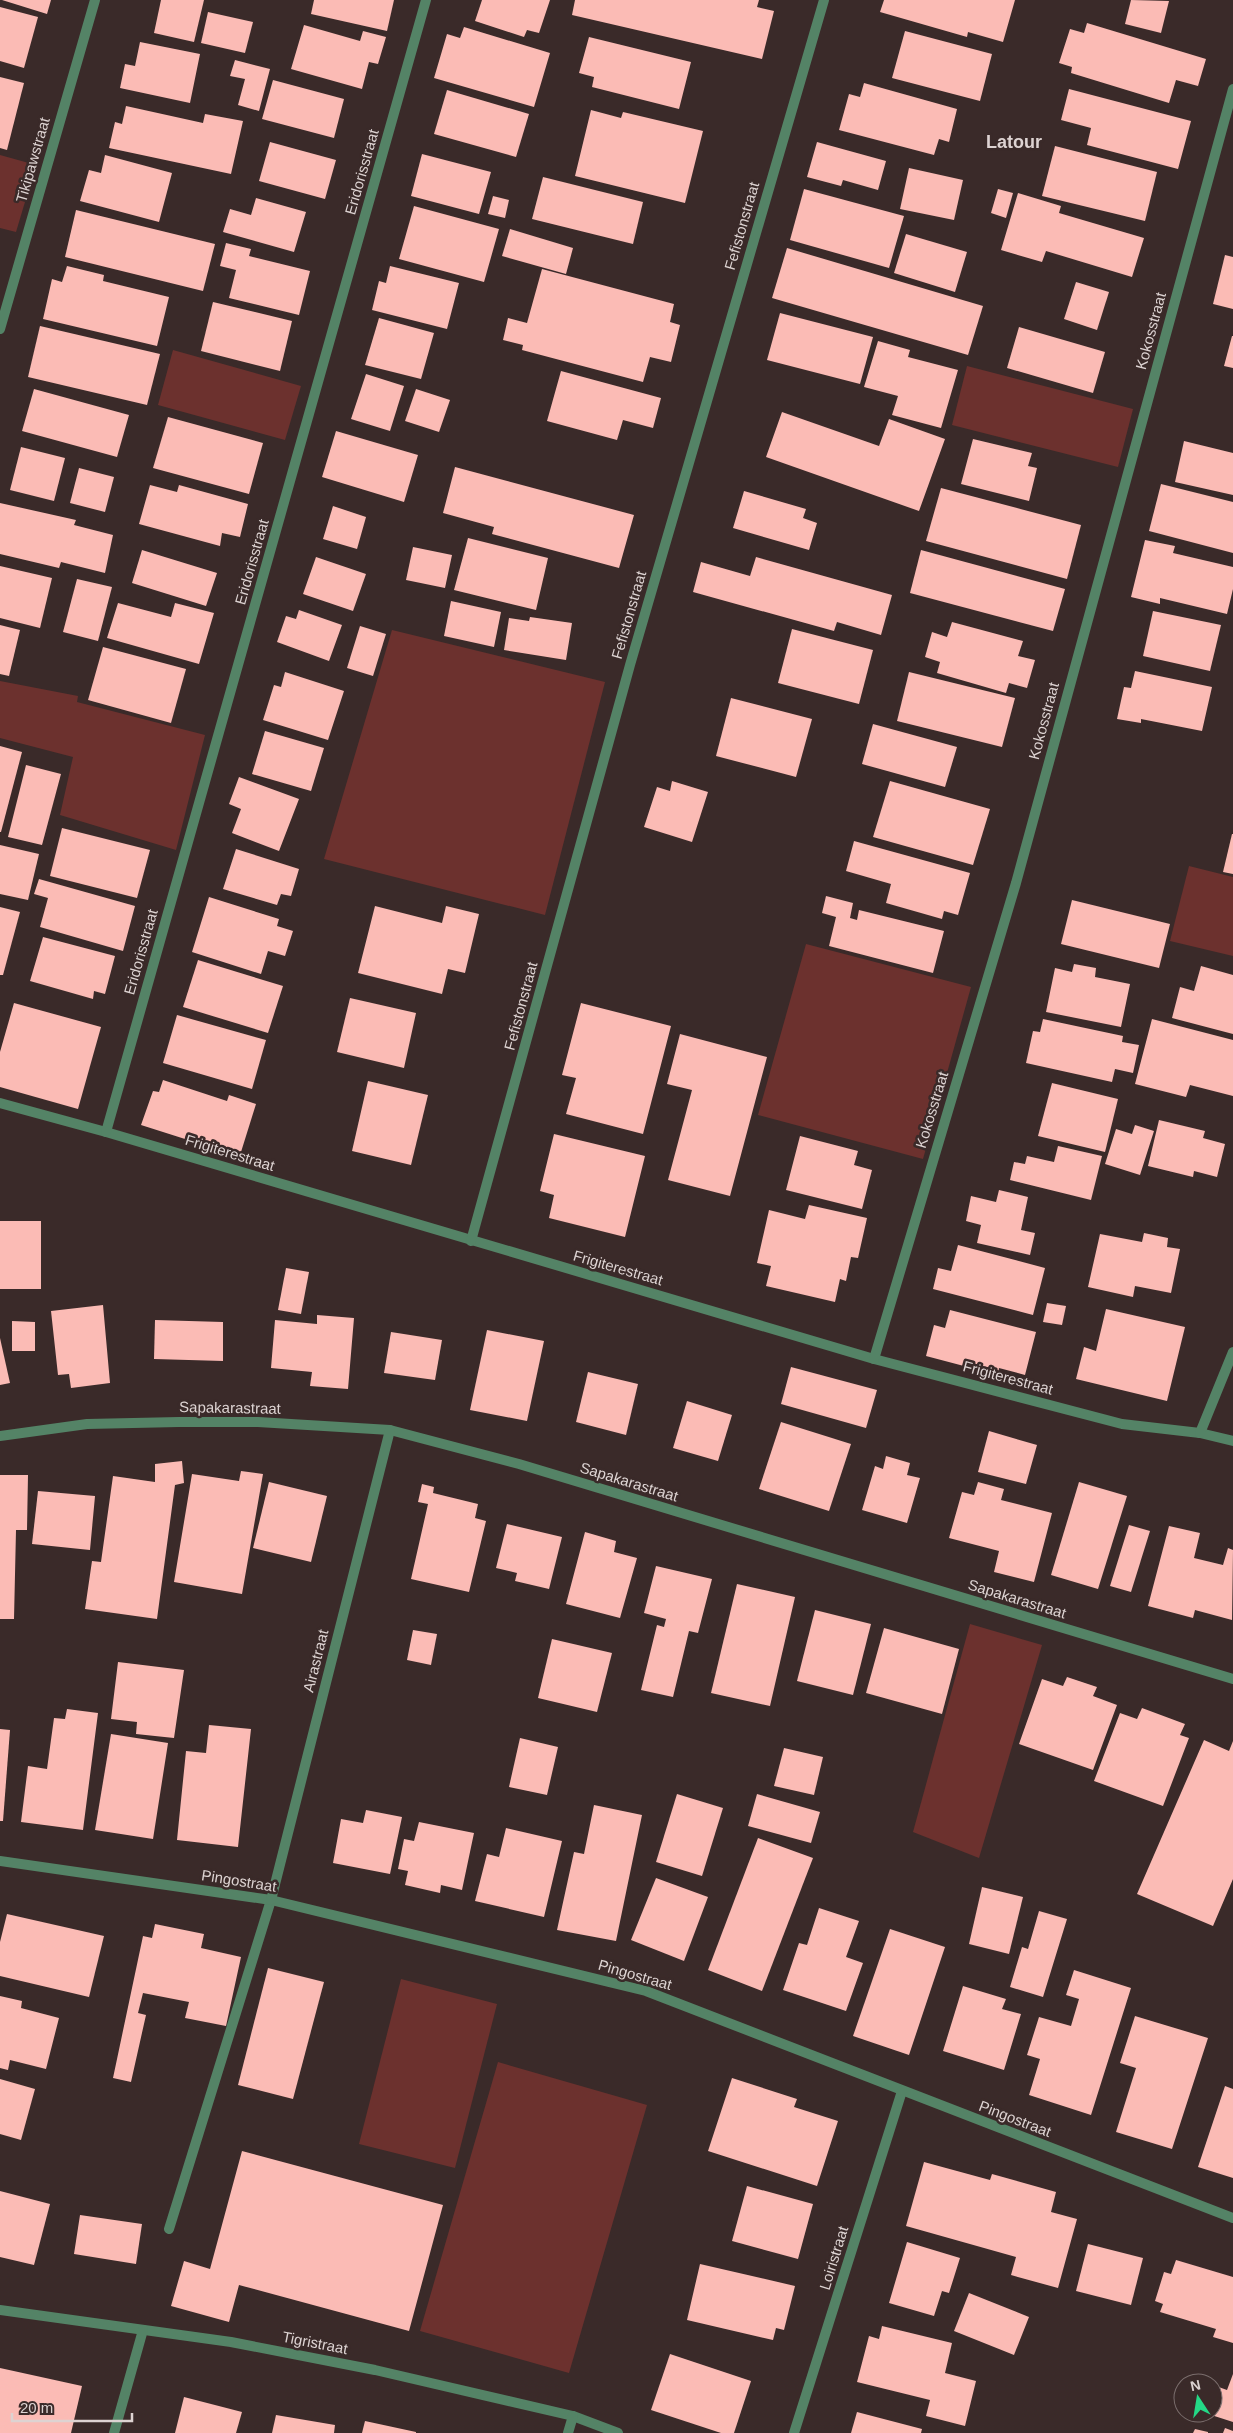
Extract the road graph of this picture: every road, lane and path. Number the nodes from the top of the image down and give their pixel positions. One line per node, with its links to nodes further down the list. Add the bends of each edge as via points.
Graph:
1 (95, 0): 5 (street, Tikipawstraat)
2 (426, 0): 7 (street, Eridorisstraat)
3 (824, 0): 8 (street, Fefistonstraat, via 630,666)
4 (1233, 89): 10 (street, Kokosstraat, via 1016,883)
5 (0, 329)
6 (0, 1103): 7 (street, Frigiterestraat)
7 (106, 1132): 8 (street, Frigiterestraat)
8 (471, 1241): 10 (street, Frigiterestraat)
9 (1233, 1352): 12 (street)
10 (874, 1358): 12 (street, Frigiterestraat, via 1122,1424)
11 (390, 1430): 13 (street, Sapakarastraat, via 258,1422 178,1422 87,1424); 15 (street, Sapakarastraat, via 519,1464); 17 (street, Airastraat)
12 (1200, 1433): 14 (street, Frigiterestraat)
13 (0, 1436)
14 (1233, 1442)
15 (1233, 1679)
16 (0, 1861): 17 (street, Pingostraat)
17 (270, 1900): 18 (street, Pingostraat, via 646,1991); 20 (street, Airastraat)
18 (902, 2092): 19 (street, Pingostraat); 27 (street, Loiristraat)
19 (1233, 2218)
20 (169, 2229)
21 (0, 2310): 22 (street, Tigristraat)
22 (143, 2330): 23 (street, Tigristraat, via 231,2342 374,2370); 24 (street)
23 (573, 2416): 25 (street); 26 (street, Tigristraat)
24 (114, 2433)
25 (568, 2433)
26 (618, 2433)
27 (794, 2433)

